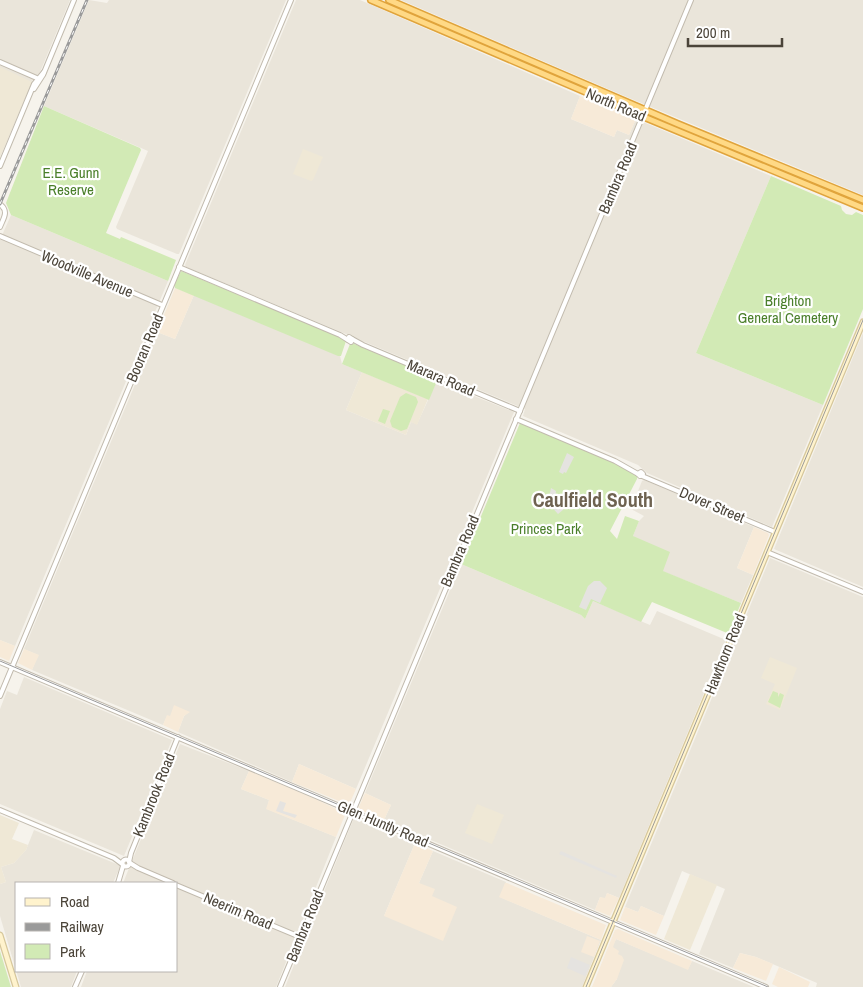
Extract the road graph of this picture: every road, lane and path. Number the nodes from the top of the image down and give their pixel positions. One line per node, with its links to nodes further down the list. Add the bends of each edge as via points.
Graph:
1 (74, 0): 7 (street)
2 (291, 0): 18 (street, Booran Road)
3 (371, 0): 9 (highway, North Road)
4 (389, 0): 8 (highway, North Road)
5 (691, 0): 8 (street, Bambra Road)
6 (0, 62): 7 (street)
7 (39, 78): 12 (street)
8 (646, 110): 9 (street, Bambra Road); 10 (highway, North Road)
9 (644, 117): 11 (highway, North Road); 21 (street, Bambra Road)
10 (672, 122): 11 (highway); 13 (highway, North Road)
11 (670, 128): 15 (highway, North Road)
12 (0, 166)
13 (863, 200)
14 (0, 207): 16 (street, via 4,218)
15 (863, 208)
16 (0, 227)
17 (0, 238): 19 (street, Woodville Avenue)
18 (179, 268): 19 (street, Booran Road); 21 (street, Marara Road)
19 (162, 305): 27 (street, Booran Road)
20 (863, 322): 23 (main road, Hawthorn Road)
21 (520, 411): 22 (street, Bambra Road)
22 (516, 418): 23 (street, Dover Street); 31 (street, Bambra Road)
23 (775, 532): 24 (main road, Hawthorn Road)
24 (767, 552): 25 (street); 36 (main road, Hawthorn Road)
25 (863, 592)
26 (0, 662): 27 (street, Glen Huntly Road)
27 (12, 667): 28 (street, Booran Road); 29 (street, Glen Huntly Road)
28 (0, 696)
29 (178, 737): 31 (street, Glen Huntly Road); 32 (street, Kambrook Road)
30 (0, 810): 32 (street, Neerim Road)
31 (352, 811): 36 (street, Glen Huntly Road); 38 (street, Bambra Road)
32 (126, 863): 33 (street, Kambrook Road); 34 (street, Neerim Road)
33 (118, 882)
34 (170, 882)
35 (178, 885): 38 (street, Neerim Road)
36 (614, 923): 43 (main road, Hawthorn Road); 44 (street, Glen Huntly Road)
37 (0, 935): 40 (main road)
38 (300, 937): 42 (street, Bambra Road)
39 (82, 972): 41 (street)
40 (16, 987)
41 (75, 987)
42 (280, 987)
43 (586, 987)
44 (766, 987)

